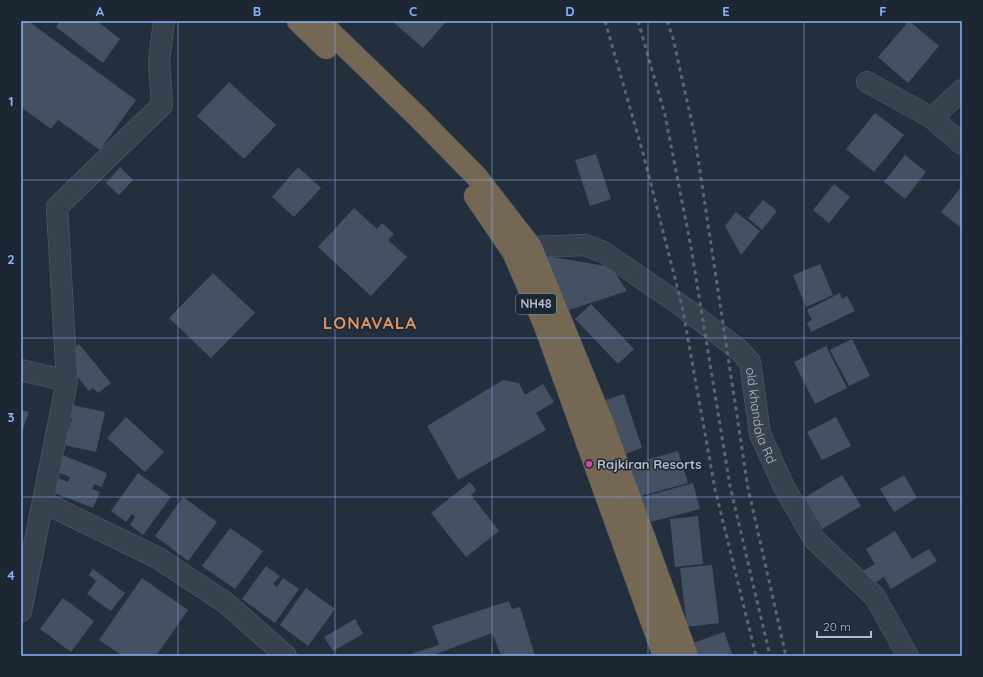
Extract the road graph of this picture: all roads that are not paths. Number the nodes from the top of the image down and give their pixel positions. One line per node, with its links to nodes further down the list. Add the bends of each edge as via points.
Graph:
1 (164, 21): 10 (street, via 159,60 162,105 58,207)
2 (298, 21): 14 (highway, NH48, via 467,184 513,252 545,326)
3 (319, 21): 8 (highway, NH48, via 476,176)
4 (867, 82): 6 (street)
5 (962, 90): 6 (street)
6 (932, 118): 7 (street)
7 (962, 144)
8 (531, 247): 15 (highway, NH48, via 606,429); 16 (street, old khandala Rd, via 585,245 603,252 682,306 739,350 750,362 760,434 784,487 814,539 875,597)
9 (21, 370): 10 (street)
10 (67, 381): 11 (street)
11 (43, 502): 12 (street); 13 (street, via 158,558 226,603)
12 (21, 611)
13 (286, 656)
14 (664, 656)
15 (687, 656)
16 (908, 656)

